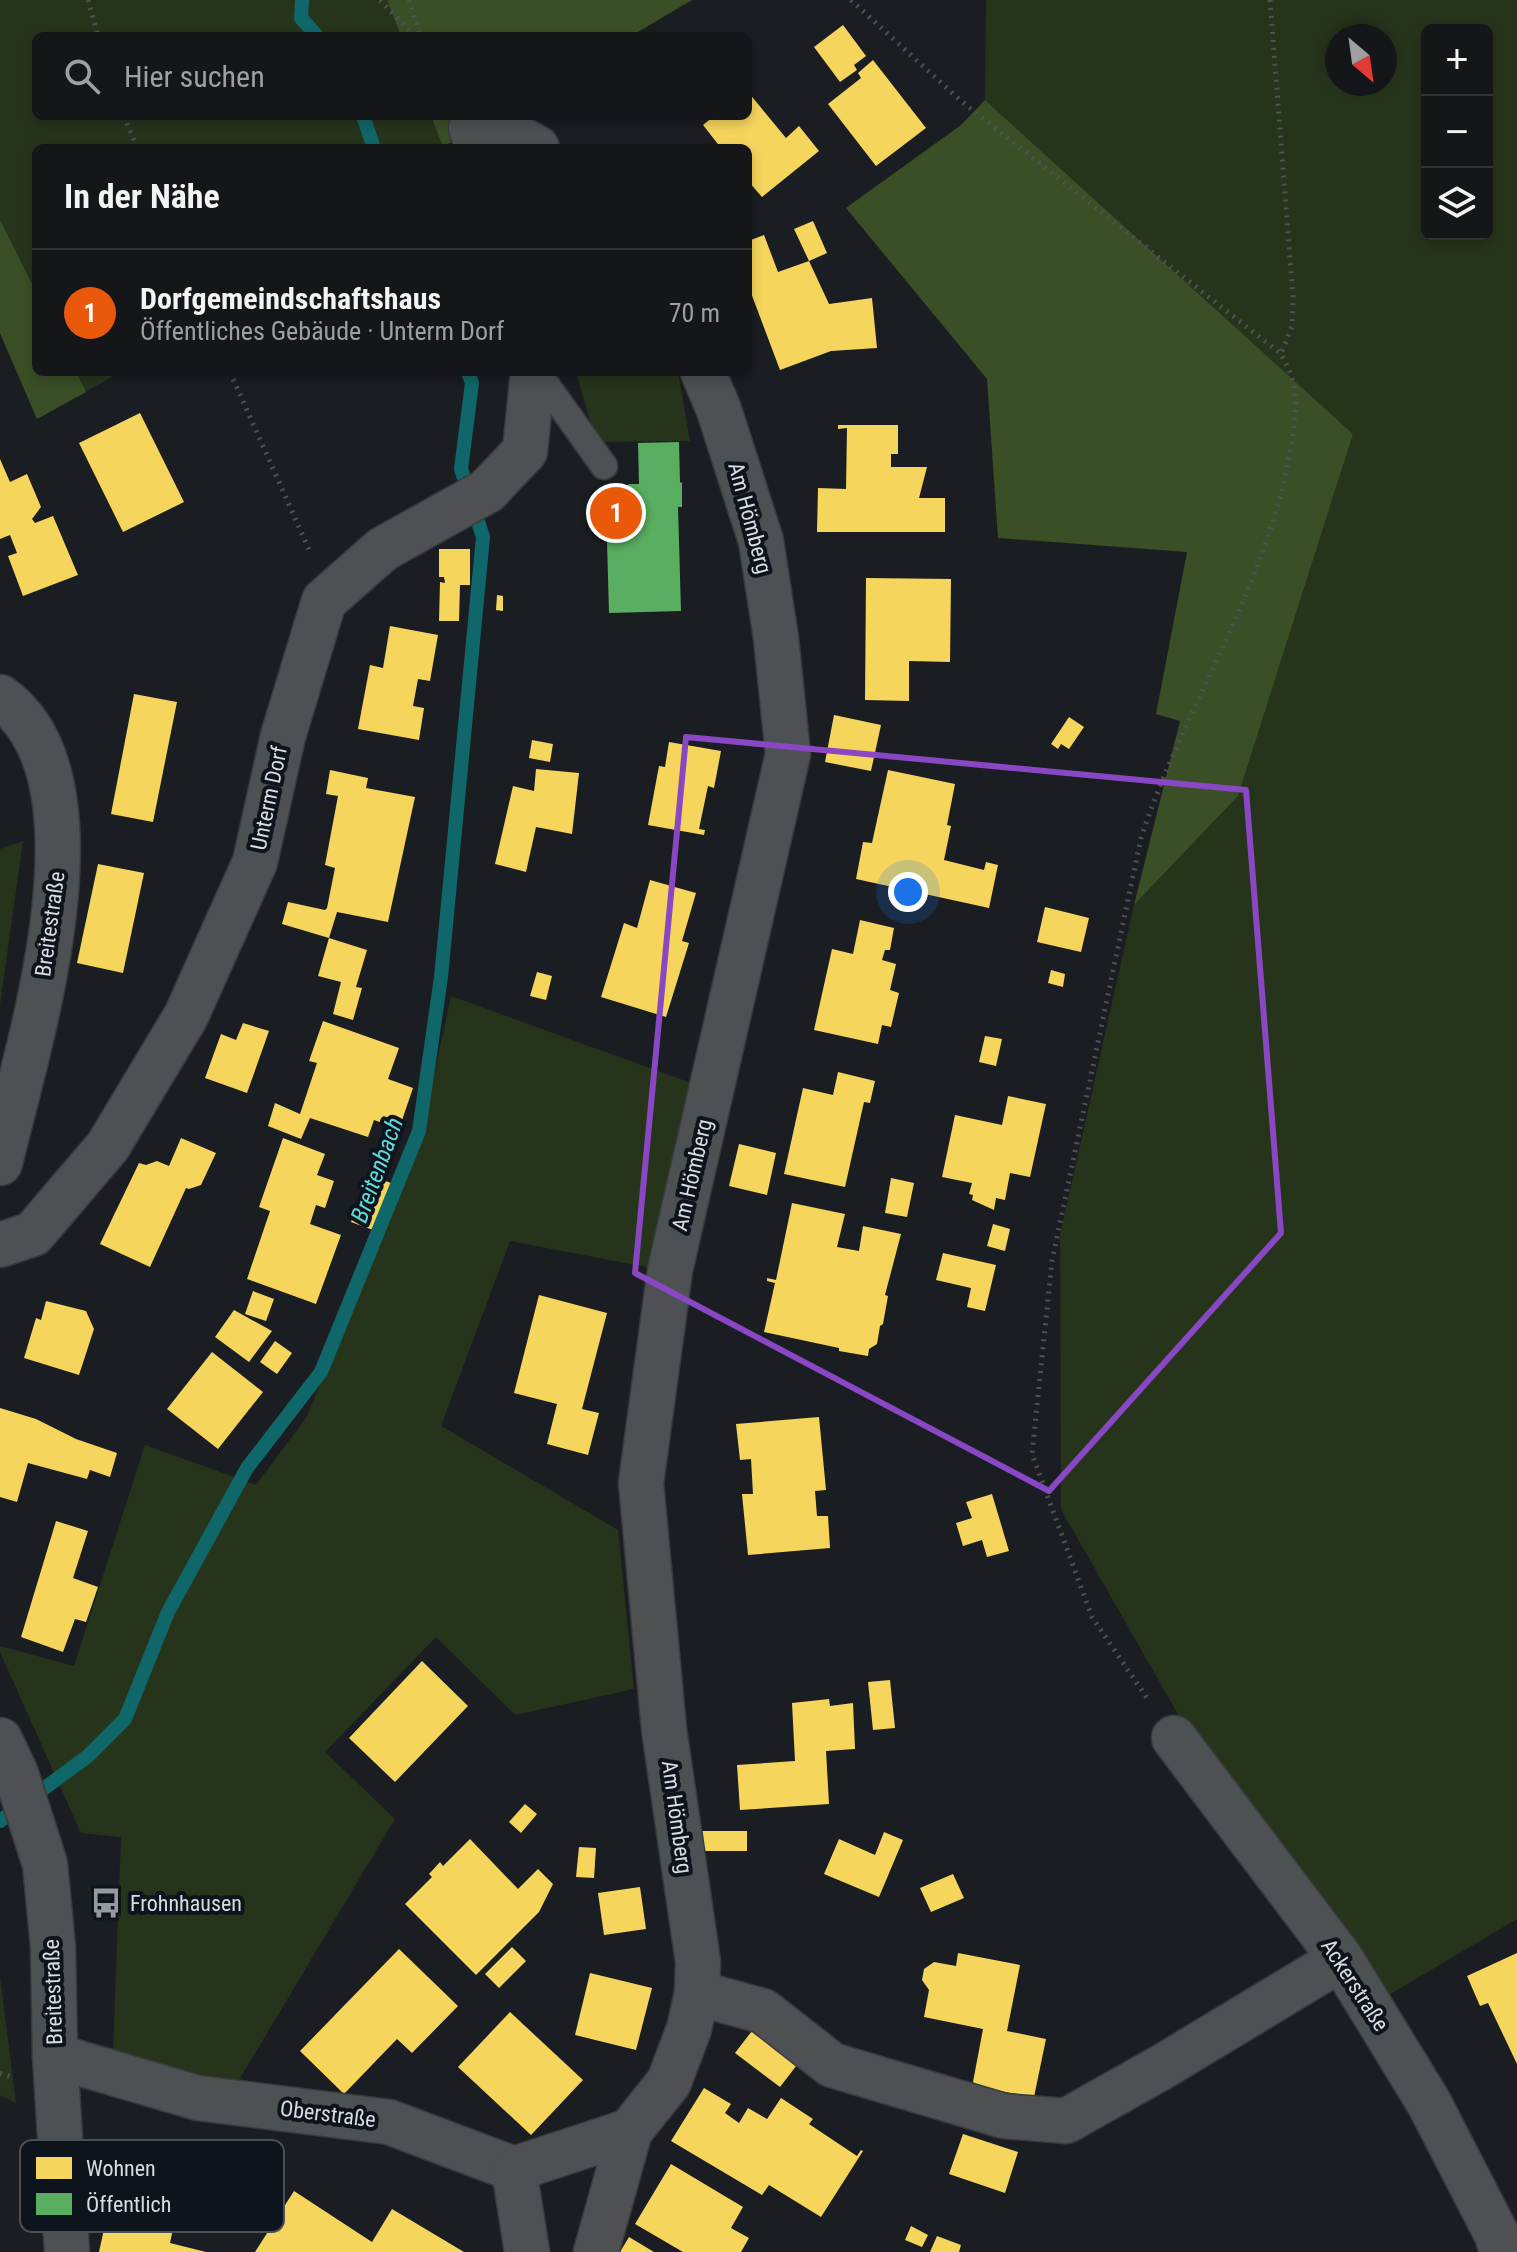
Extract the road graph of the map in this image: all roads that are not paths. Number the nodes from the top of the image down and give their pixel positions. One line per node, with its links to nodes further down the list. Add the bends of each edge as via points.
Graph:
1 (474, 138): 2 (street, via 513,135)
2 (530, 144)
3 (534, 376): 9 (street, Unterm Dorf, via 525,451 474,498 383,549 324,601 283,736 255,862 186,1016 108,1146 33,1234)
4 (538, 376): 6 (lane)
5 (705, 376): 13 (street, Am Hömberg, via 761,541 788,754 670,1270 641,1483 664,1729 698,1962)
6 (604, 466)
7 (0, 697): 8 (street, Breitestraße, via 31,731 45,765 58,818 59,870 52,940)
8 (0, 1163)
9 (0, 1245)
10 (1174, 1738): 12 (street, Ackerstraße)
11 (8, 1757): 14 (street, Breitestraße, via 45,1864)
12 (1341, 1959): 13 (street, via 1066,2121 1004,2116 832,2065 763,2011); 22 (street, Ackerstraße, via 1429,2103)
13 (697, 1993): 15 (street, Am Hömberg, via 669,2082)
14 (55, 2056): 16 (street, Breitestraße); 17 (street, Oberstraße, via 198,2098 389,2122)
15 (630, 2131): 17 (street); 21 (street)
16 (60, 2140)
17 (514, 2169): 20 (street)
18 (66, 2232): 19 (street, Breitestraße)
19 (67, 2252)
20 (527, 2252)
21 (596, 2252)
22 (1502, 2252)

